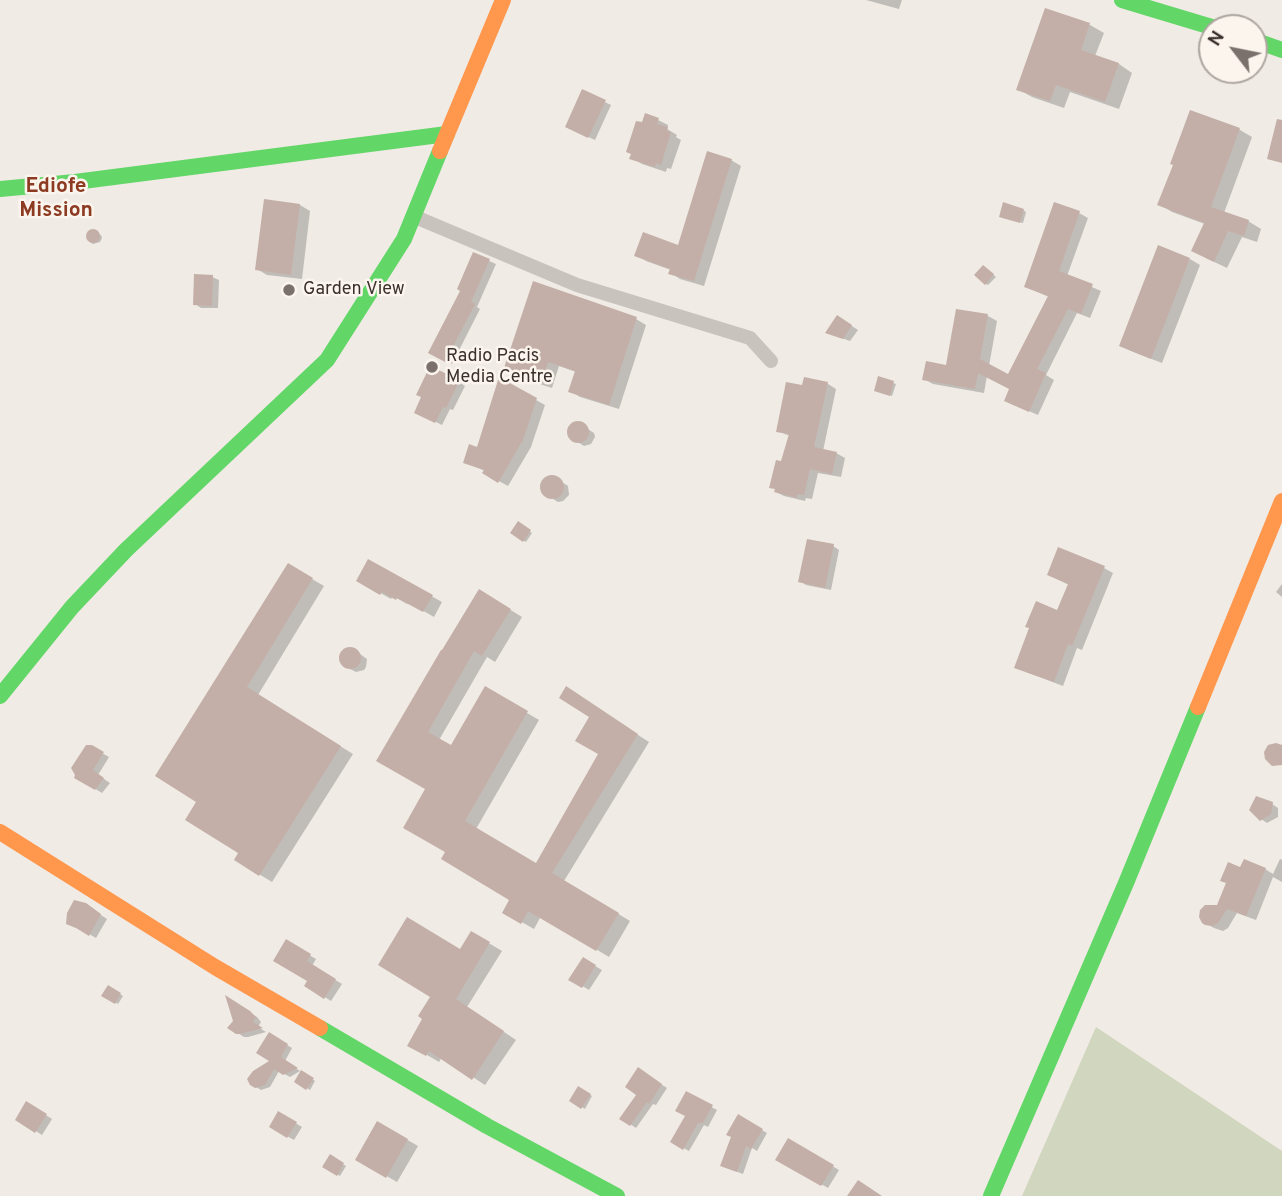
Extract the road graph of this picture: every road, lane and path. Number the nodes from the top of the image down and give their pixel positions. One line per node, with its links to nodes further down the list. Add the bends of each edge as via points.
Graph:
1 (503, 0): 4 (street)
2 (1122, 0): 3 (street)
3 (1198, 23)
4 (447, 134): 5 (street); 6 (street)
5 (0, 189)
6 (413, 216): 7 (street, via 577,285 750,338); 9 (street, via 404,239 327,360 126,550 72,607)
7 (771, 361)
8 (1282, 500): 12 (street, via 1121,896)
9 (0, 696)
10 (0, 832): 11 (street, via 215,967 487,1126)
11 (617, 1196)
12 (991, 1196)

